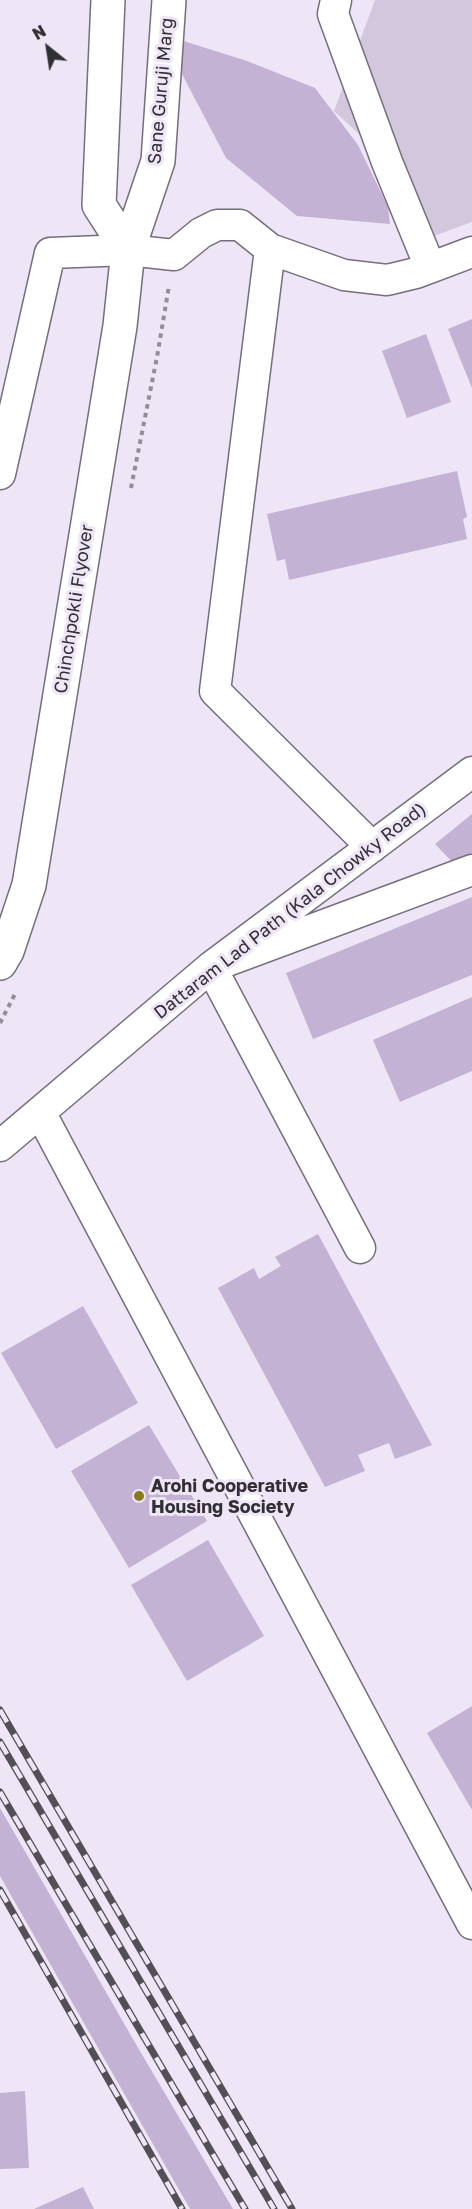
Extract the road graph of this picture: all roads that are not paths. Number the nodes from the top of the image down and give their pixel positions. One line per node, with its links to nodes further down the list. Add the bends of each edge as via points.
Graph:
1 (108, 0): 5 (main road, via 99,205)
2 (169, 0): 5 (main road, Sane Guruji Marg, via 158,161)
3 (336, 0): 7 (street, via 333,14)
4 (270, 249): 5 (street, via 240,225 217,225 174,255); 7 (street, via 344,275 387,280); 10 (street, via 215,691)
5 (128, 250): 8 (street, via 50,253); 12 (main road, Chinchpokli Flyover, via 120,326 29,885)
6 (472, 252): 7 (street)
7 (430, 267)
8 (0, 474)
9 (472, 772): 10 (street, Dattaram Lad Path (Kala Chowky Road))
10 (372, 847): 13 (street, Dattaram Lad Path (Kala Chowky Road))
11 (472, 870): 13 (street)
12 (0, 963)
13 (211, 967): 14 (street, Dattaram Lad Path (Kala Chowky Road)); 16 (street)
14 (40, 1112): 15 (street, Dattaram Lad Path (Kala Chowky Road)); 17 (street)
15 (0, 1146)
16 (360, 1248)
17 (472, 1924)

